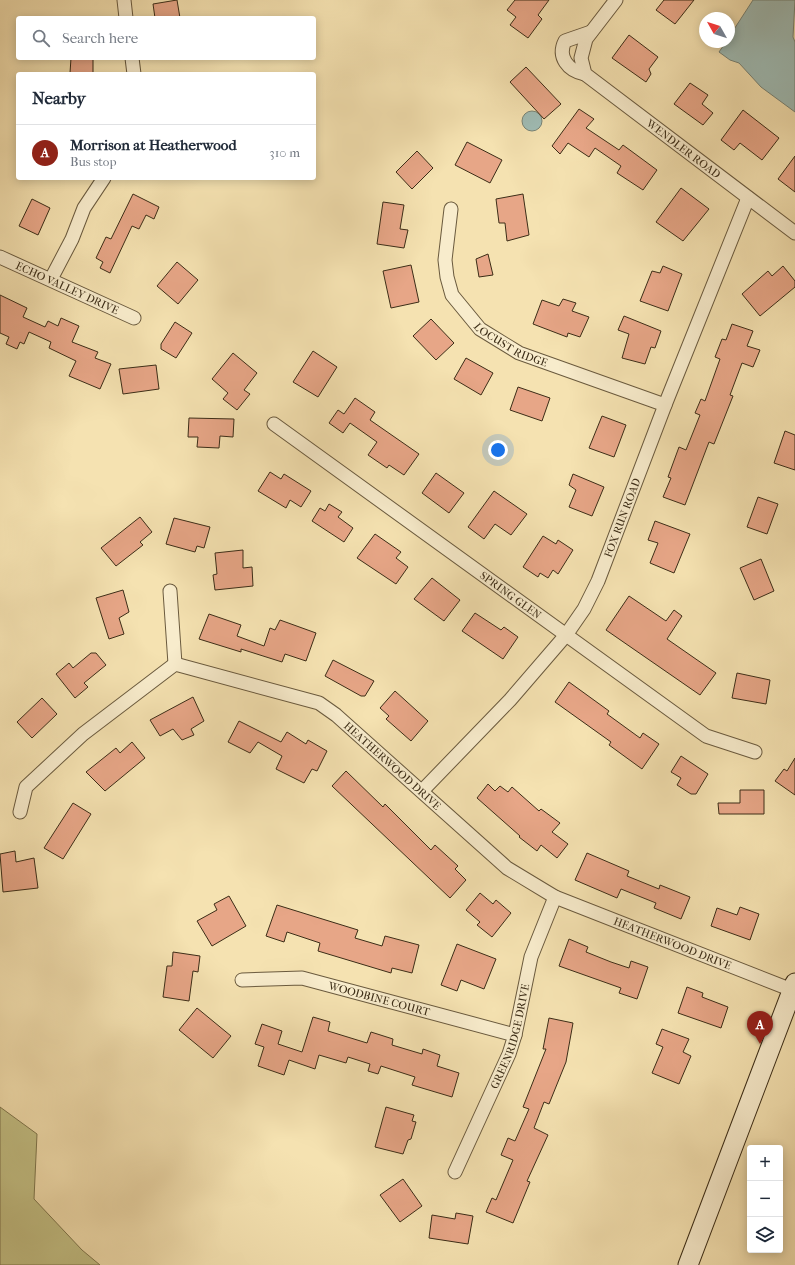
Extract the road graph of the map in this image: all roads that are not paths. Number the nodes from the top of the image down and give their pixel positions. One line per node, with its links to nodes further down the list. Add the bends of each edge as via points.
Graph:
1 (124, 0): 3 (street)
2 (616, 0): 4 (street)
3 (126, 16)
4 (591, 32): 7 (street, via 586,39 581,58); 7 (street, WENDLER ROAD, via 565,40 561,48 562,58 570,67 578,73)
5 (132, 60): 6 (street)
6 (134, 72)
7 (585, 74): 9 (street, WENDLER ROAD)
8 (103, 180): 13 (street, via 84,208 72,239)
9 (748, 198): 11 (street, WENDLER ROAD); 15 (street, FOX RUN ROAD)
10 (451, 209): 15 (street, LOCUST RIDGE, via 445,260 447,277 452,295 480,329 519,353)
11 (795, 233)
12 (0, 257): 13 (street, ECHO VALLEY DRIVE)
13 (51, 279): 14 (street, ECHO VALLEY DRIVE)
14 (134, 318)
15 (665, 405): 18 (street, FOX RUN ROAD, via 598,581 584,609)
16 (274, 424): 18 (street, SPRING GLEN)
17 (170, 591): 19 (street)
18 (566, 635): 20 (street, SPRING GLEN, via 706,736); 21 (street, FOX RUN ROAD, via 510,700)
19 (175, 664): 21 (street, HEATHERWOOD DRIVE, via 319,703); 22 (street, via 83,734 26,787)
20 (755, 752)
21 (422, 791): 23 (street, HEATHERWOOD DRIVE, via 507,868)
22 (20, 812)
23 (555, 897): 25 (street, HEATHERWOOD DRIVE); 26 (street, GREENRIDGE DRIVE, via 531,957)
24 (242, 980): 26 (street, WOODBINE COURT, via 302,978)
25 (794, 986): 28 (street)
26 (515, 1035): 27 (street, GREENRIDGE DRIVE, via 509,1054)
27 (455, 1172)
28 (688, 1265)

